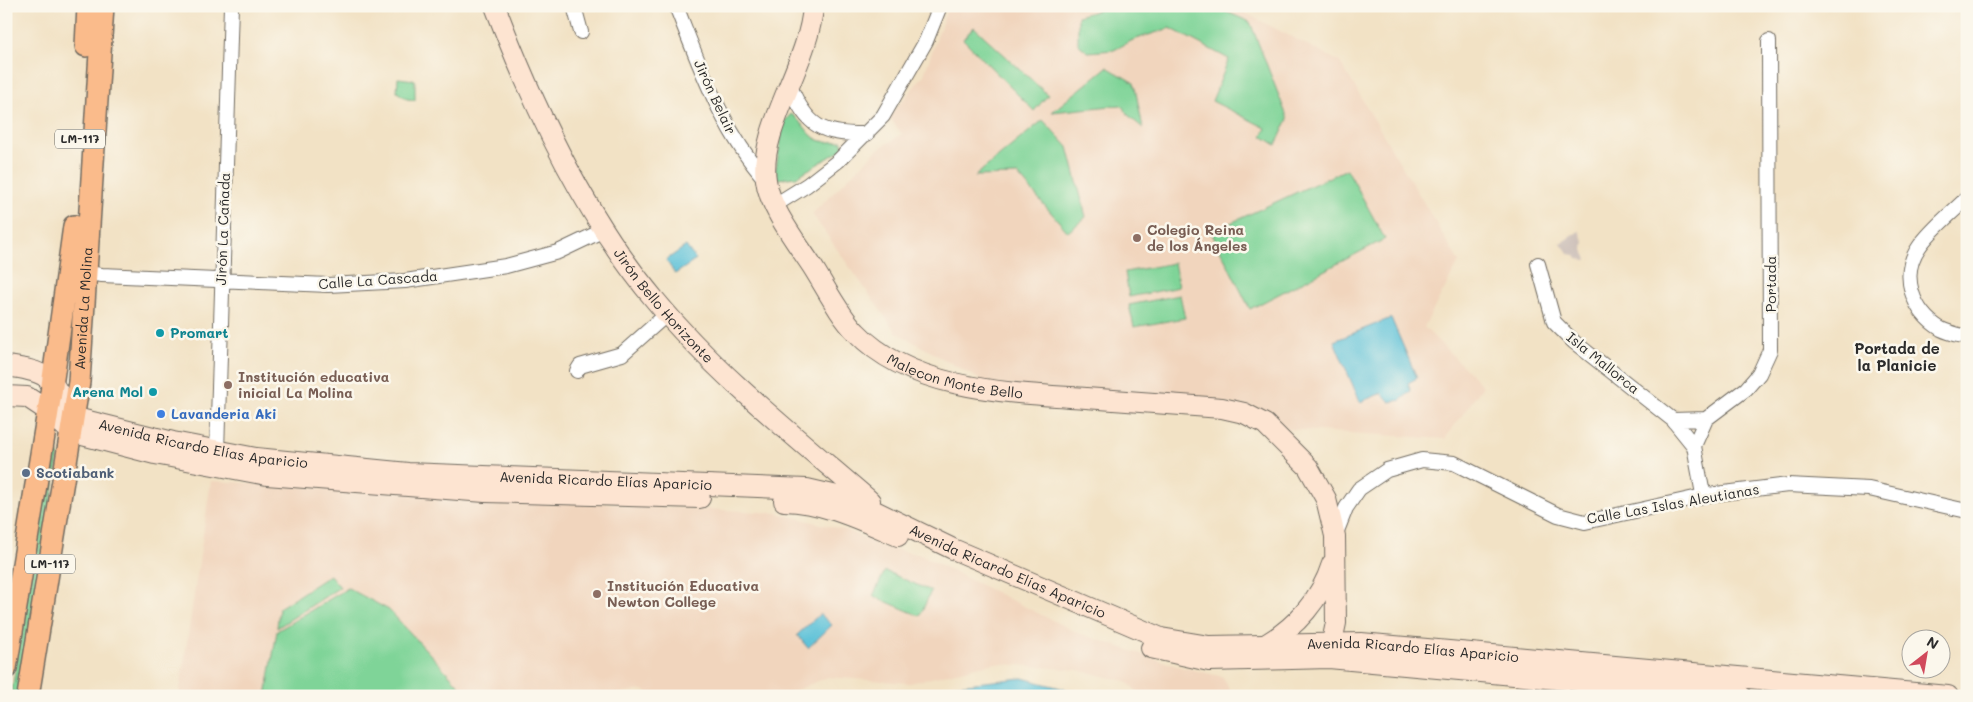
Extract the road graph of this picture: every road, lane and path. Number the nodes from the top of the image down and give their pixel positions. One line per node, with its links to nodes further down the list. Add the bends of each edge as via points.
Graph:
1 (88, 6): 18 (main road, Avenida La Molina / LM-117, via 73,243)
2 (103, 6): 18 (main road, Avenida La Molina / LM-117)
3 (231, 6): 19 (street, Jirón La Cañada)
4 (495, 6): 16 (street, Jirón Bello Horizonte, via 521,76)
5 (574, 6): 9 (street)
6 (676, 6): 13 (street, Jirón Belair, via 703,75 731,130 750,163)
7 (812, 6): 11 (street, Malecon Monte Bello, via 801,56)
8 (940, 6): 12 (street, via 904,83)
9 (581, 32)
10 (1770, 41): 27 (street, Portada, via 1770,350 1746,389)
11 (790, 86): 12 (street, via 800,110 818,126 839,134); 13 (street, Malecon Monte Bello, via 767,152)
12 (867, 134): 15 (street, via 807,185)
13 (766, 180): 15 (street, Malecon Monte Bello)
14 (1967, 198): 21 (street, via 1919,248 1910,267 1909,286 1918,308 1941,329)
15 (775, 205): 38 (street, Malecon Monte Bello, via 855,331 875,349 909,368 950,382 1003,392 1222,408 1244,413 1265,424 1308,467 1326,499)
16 (604, 230): 19 (street, Calle La Cascada, via 558,252 506,266 405,281 328,285); 20 (street, Jirón Bello Horizonte)
17 (1538, 264): 28 (street, Isla Mallorca, via 1554,322 1574,342)
18 (77, 272): 19 (street, Calle La Cascada); 24 (main road, Avenida La Molina / LM-117); 29 (main road, Avenida La Molina / LM-117, via 79,382)
19 (221, 280): 31 (street, Jirón La Cañada)
20 (667, 314): 23 (street, via 622,354 580,366); 32 (street, Jirón Bello Horizonte, via 710,359)
21 (1967, 337)
22 (6, 366): 24 (street, via 34,370)
23 (577, 372)
24 (51, 380): 26 (main road, Avenida La Molina / LM-117); 29 (street)
25 (6, 396): 26 (street, via 27,397)
26 (48, 411): 29 (street); 45 (main road, Avenida La Molina / LM-117)
27 (1706, 419): 28 (street); 30 (street, Portada)
28 (1673, 420): 30 (street, Isla Mallorca)
29 (72, 424): 31 (street, Avenida Ricardo Elías Aparicio); 37 (street, Avenida Ricardo Elías Aparicio, via 155,454 267,475 485,492 806,502 832,508); 48 (main road, Avenida La Molina / LM-117)
30 (1694, 446): 34 (street, via 1702,489)
31 (217, 451): 33 (street, Avenida Ricardo Elías Aparicio, via 408,473)
32 (824, 462): 33 (street, via 816,481); 36 (street, Jirón Bello Horizonte)
33 (807, 488): 36 (street, Avenida Ricardo Elías Aparicio, via 850,499)
34 (1708, 495): 35 (street, Calle Las Islas Aleutianas, via 1788,485 1869,489); 38 (street, Calle Las Islas Aleutianas, via 1585,522 1558,515 1454,463 1422,460 1387,470 1358,489 1346,508)
35 (1967, 511)
36 (890, 519): 37 (street, Jirón Bello Horizonte); 42 (street, Avenida Ricardo Elías Aparicio, via 953,550 1161,638 1209,646)
37 (913, 543): 43 (street, Avenida Ricardo Elías Aparicio, via 1160,652 1209,661)
38 (1335, 546): 39 (street, via 1328,577 1318,597); 40 (street, Malecon Monte Bello)
39 (1303, 614): 42 (street); 43 (street)
40 (1336, 623): 41 (street, via 1346,636); 43 (street, Malecon Monte Bello)
41 (1361, 643): 43 (street, Avenida Ricardo Elías Aparicio); 44 (street, Avenida Ricardo Elías Aparicio)
42 (1265, 645): 43 (street, Avenida Ricardo Elías Aparicio)
43 (1320, 651): 44 (street, Avenida Ricardo Elías Aparicio)
44 (1396, 655): 46 (street, Avenida Ricardo Elías Aparicio); 49 (street, Avenida Ricardo Elías Aparicio)
45 (6, 668)
46 (1766, 688): 47 (street, Avenida Ricardo Elías Aparicio)
47 (1789, 689): 50 (street, Avenida Ricardo Elías Aparicio)
48 (28, 696)
49 (1741, 696)
50 (1948, 696)

